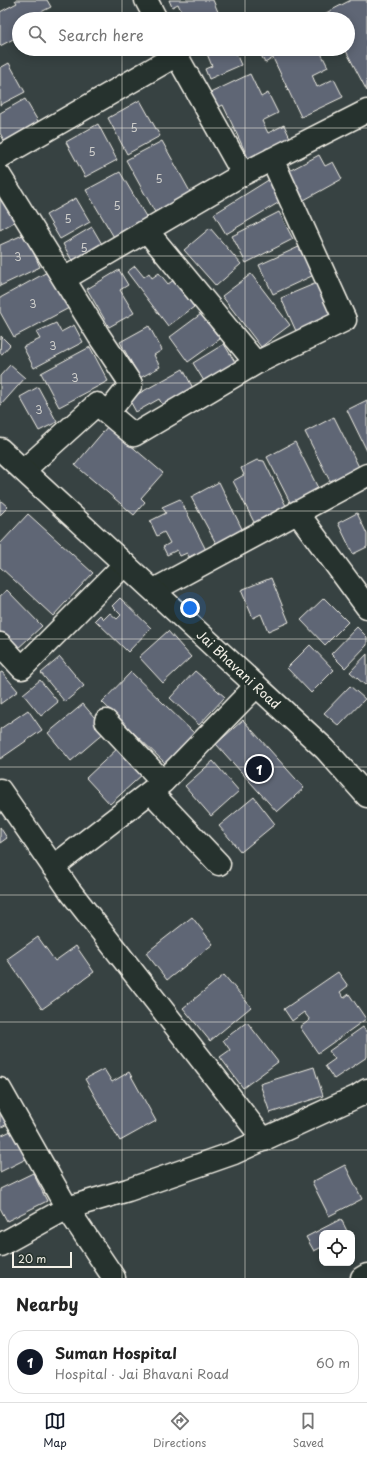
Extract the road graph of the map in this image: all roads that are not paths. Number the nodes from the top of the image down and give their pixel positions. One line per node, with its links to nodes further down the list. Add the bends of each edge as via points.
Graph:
1 (146, 0): 2 (street)
2 (152, 12)
3 (168, 56): 6 (street)
4 (177, 56): 8 (street)
5 (367, 111): 7 (street)
6 (0, 157)
7 (272, 158): 8 (street); 12 (street, via 345,320)
8 (243, 174): 10 (street)
9 (0, 176): 11 (street)
10 (147, 231): 11 (street); 12 (street)
11 (64, 279): 13 (street, via 131,384)
12 (256, 363): 13 (street, via 134,435)
13 (108, 413): 15 (street, via 97,404)
14 (0, 449): 15 (street, Jai Bhavani Road)
15 (24, 470): 18 (street, Jai Bhavani Road)
16 (367, 475): 17 (street)
17 (297, 512): 19 (street); 20 (street)
18 (125, 564): 19 (street, Jai Bhavani Road); 21 (street, via 22,668)
19 (154, 590): 22 (street, Jai Bhavani Road)
20 (367, 607)
21 (0, 644)
22 (256, 686): 24 (street); 26 (street, Jai Bhavani Road, via 325,749)
23 (106, 721): 24 (street)
24 (157, 787): 27 (street); 28 (street)
25 (0, 790): 28 (street)
26 (366, 792)
27 (219, 864)
28 (53, 867): 31 (street)
29 (0, 1089): 32 (street)
30 (367, 1090): 31 (street)
31 (264, 1140): 32 (street, via 136,1188)
32 (68, 1208): 33 (street); 35 (street)
33 (0, 1245)
34 (367, 1275): 36 (street)
35 (114, 1278)
36 (362, 1278)

